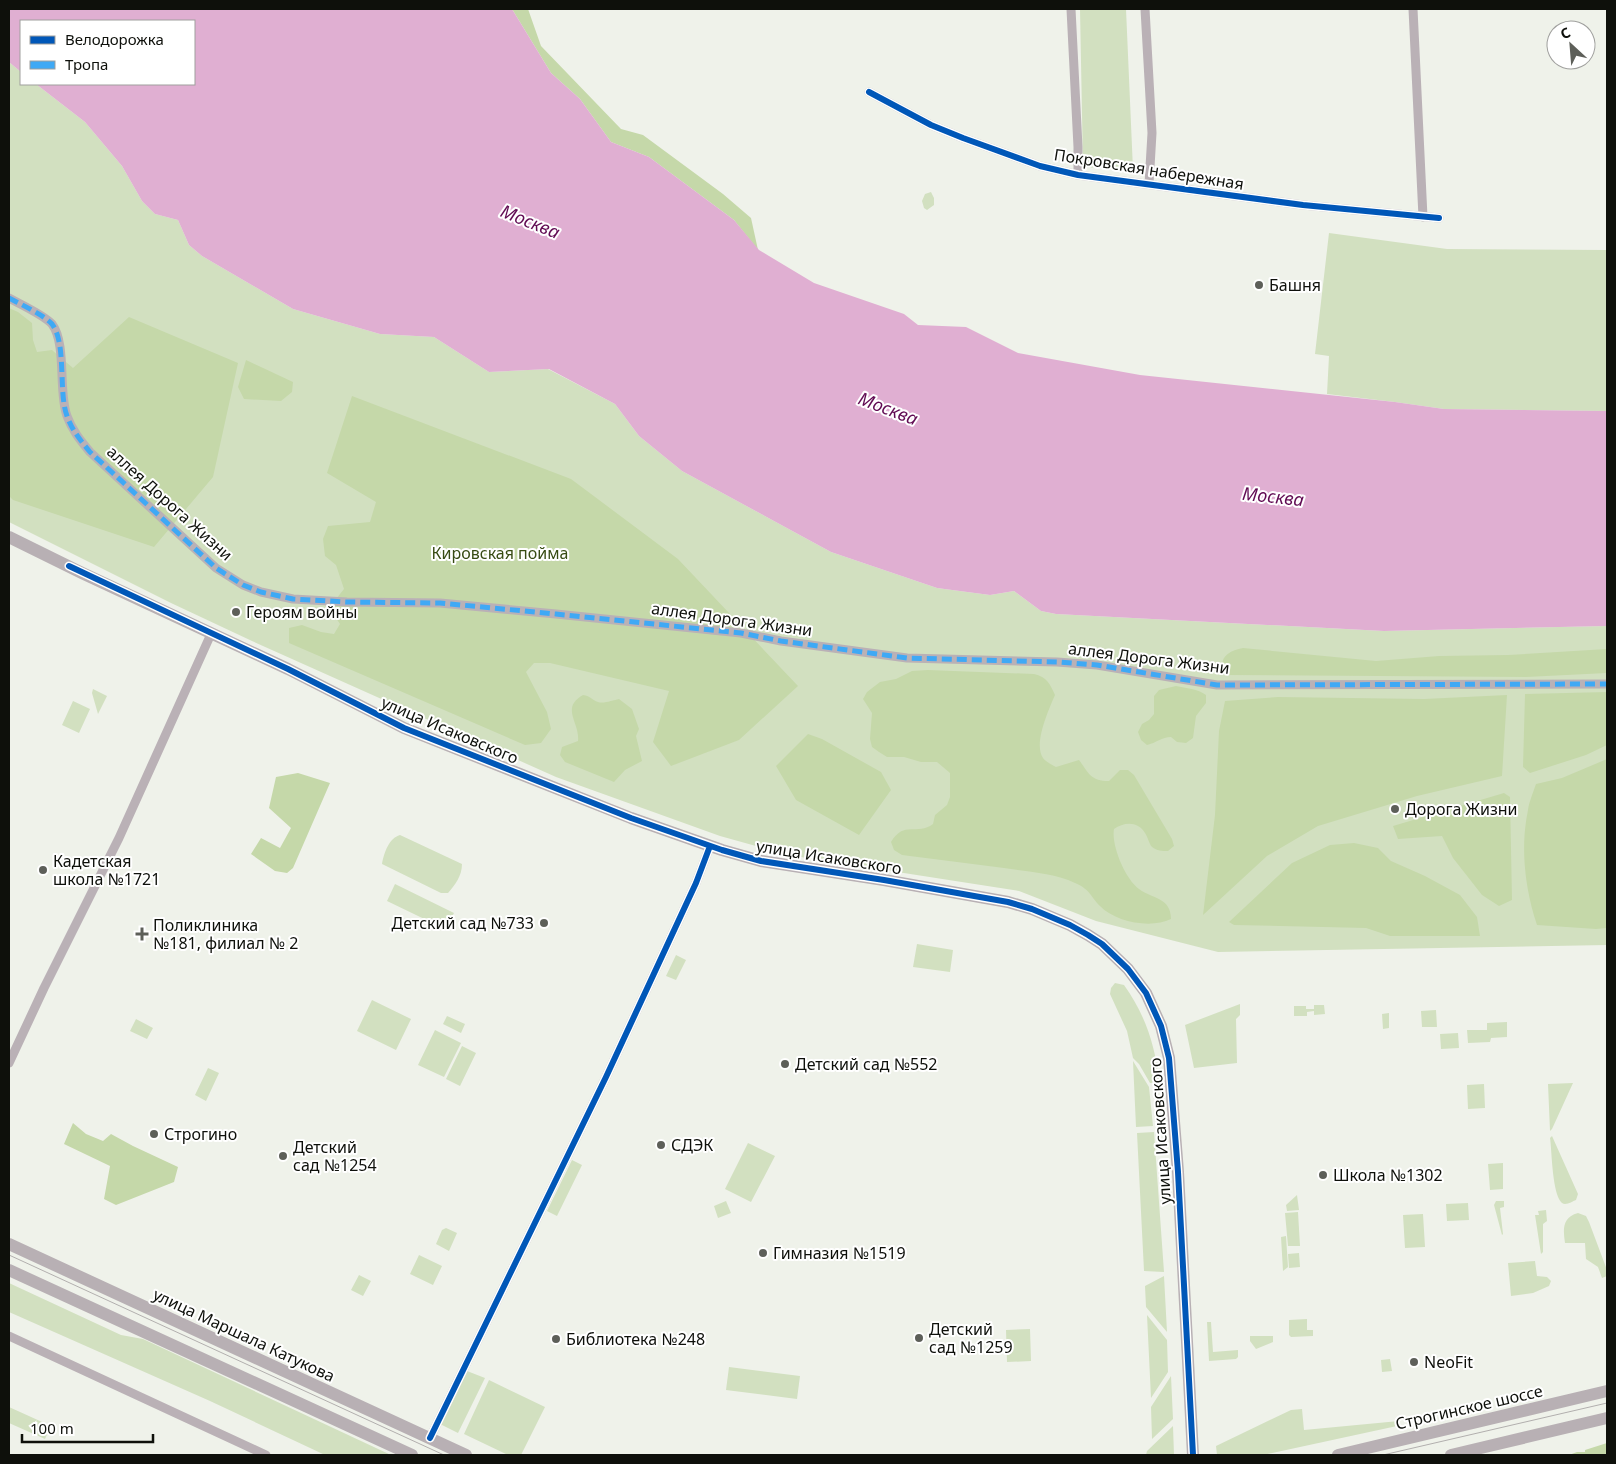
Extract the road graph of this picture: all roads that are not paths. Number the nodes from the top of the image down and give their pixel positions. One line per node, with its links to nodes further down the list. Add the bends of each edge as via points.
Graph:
1 (1071, 9): 5 (street)
2 (1145, 9): 6 (street, via 1152,133)
3 (1413, 9): 7 (street)
4 (869, 92): 5 (street, Покровская набережная, via 931,126 1040,166)
5 (1078, 175): 6 (street, Покровская набережная)
6 (1149, 184): 7 (street, Покровская набережная, via 1303,205)
7 (1424, 217): 8 (street, Покровская набережная)
8 (1439, 218)
9 (9, 298): 12 (street, аллея Дорога Жизни, via 52,324 58,339 66,414 75,434 90,452 216,568 261,592 293,599 440,604 610,619 741,633 907,658 1097,665 1217,685)
10 (9, 537): 11 (street, улица Исаковского)
11 (211, 634): 13 (street, улица Исаковского, via 404,728); 14 (street, via 119,838)
12 (1607, 684)
13 (710, 846): 20 (street, via 606,1077); 24 (street, улица Исаковского, via 761,861 1016,904 1088,935 1118,957 1128,969 1157,1015 1171,1067)
14 (9, 1063)
15 (9, 1244): 20 (street, улица Маршала Катукова)
16 (9, 1270): 22 (street)
17 (9, 1336): 21 (street)
18 (1607, 1391): 25 (street, Строгинское шоссе)
19 (1607, 1418): 26 (street)
20 (430, 1438): 23 (street, улица Маршала Катукова)
21 (266, 1455)
22 (412, 1455)
23 (466, 1455)
24 (1193, 1455)
25 (1338, 1455)
26 (1451, 1455)

